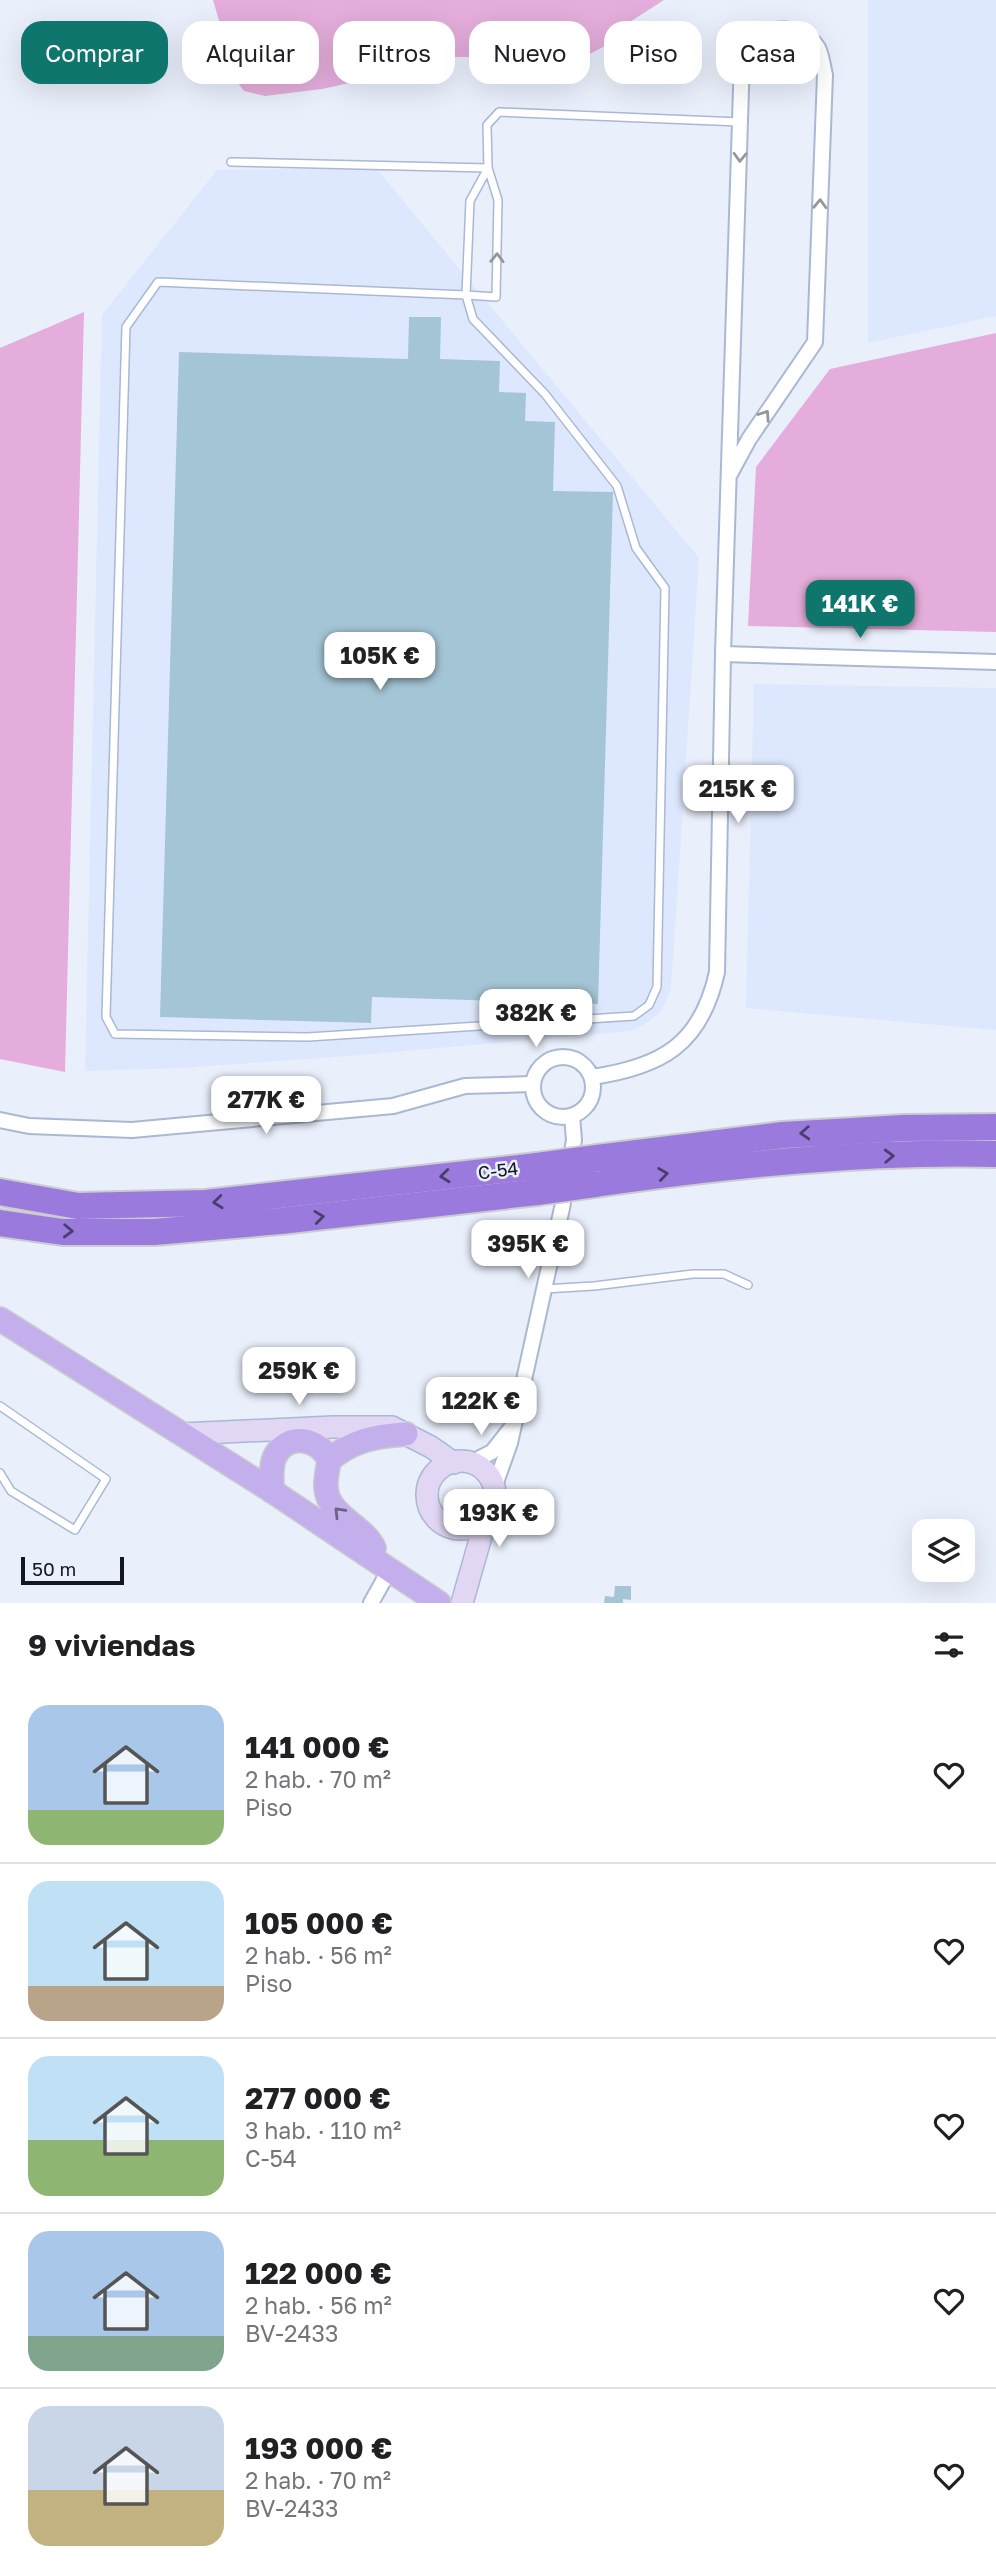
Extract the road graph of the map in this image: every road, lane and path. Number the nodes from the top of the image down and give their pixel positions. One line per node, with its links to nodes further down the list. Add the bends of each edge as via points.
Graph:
1 (741, 122): 3 (lane, via 499,112 487,125); 5 (street, one-way to 5); 5 (street, one-way to 1, via 748,439 815,342 825,75 817,47 796,31 779,29 749,45 742,58)
2 (231, 162): 3 (lane)
3 (488, 168): 4 (lane, via 470,201); 4 (lane, one-way to 3, via 496,297 498,200)
4 (466, 295): 4 (lane, via 158,282 126,327 106,1017 115,1034 308,1037 634,1016 649,1005 657,987 665,588 636,548 617,486 545,394 473,319)
5 (730, 474): 6 (street)
6 (723, 654): 7 (street); 8 (street, via 717,972 712,995 672,1051 623,1073)
7 (996, 662)
8 (592, 1077): 9 (street, via 579,1062 560,1058 542,1066); 10 (street, via 588,1105)
9 (533, 1084): 10 (street, via 545,1110); 11 (street, via 465,1086 393,1106 132,1130)
10 (572, 1116): 19 (street, via 575,1140)
11 (0, 1121)
12 (996, 1127): 14 (highway, C-54 / C-54, one-way to 14, via 783,1135)
13 (996, 1154): 14 (highway, C-54, one-way to 13, via 809,1158)
14 (596, 1171): 15 (highway, C-54 / C-54, bridge)
15 (537, 1179): 16 (highway, C-54 / C-54, one-way to 16, via 206,1203 78,1206); 17 (highway, C-54 / C-54, one-way to 15, via 63,1232 154,1232 294,1220)
16 (0, 1192)
17 (0, 1223)
18 (748, 1285): 19 (lane, via 724,1274 692,1274)
19 (544, 1289): 23 (street)
20 (0, 1319): 24 (main road)
21 (1, 1407): 22 (lane); 29 (lane, via 106,1479 75,1530 11,1492)
22 (0, 1417)
23 (512, 1427): 28 (street); 31 (street)
24 (181, 1434): 25 (main road, via 374,1426 392,1427); 32 (main road)
25 (413, 1438): 26 (main road, via 373,1436); 27 (main road); 30 (main road)
26 (329, 1460): 32 (main road, via 320,1446 309,1441 285,1445 272,1466); 35 (main road, one-way to 26, via 370,1539 329,1501 325,1487)
27 (454, 1462): 28 (main road); 30 (main road)
28 (476, 1465): 31 (main road, via 491,1478)
29 (0, 1473)
30 (431, 1481): 34 (main road, via 431,1510)
31 (494, 1488): 33 (main road, via 493,1507)
32 (272, 1490): 35 (main road)
33 (481, 1523): 34 (main road); 36 (main road)
34 (454, 1528): 36 (main road)
35 (386, 1566): 37 (street); 38 (main road)
36 (471, 1572): 39 (main road)
37 (370, 1602)
38 (437, 1602)
39 (462, 1603)

